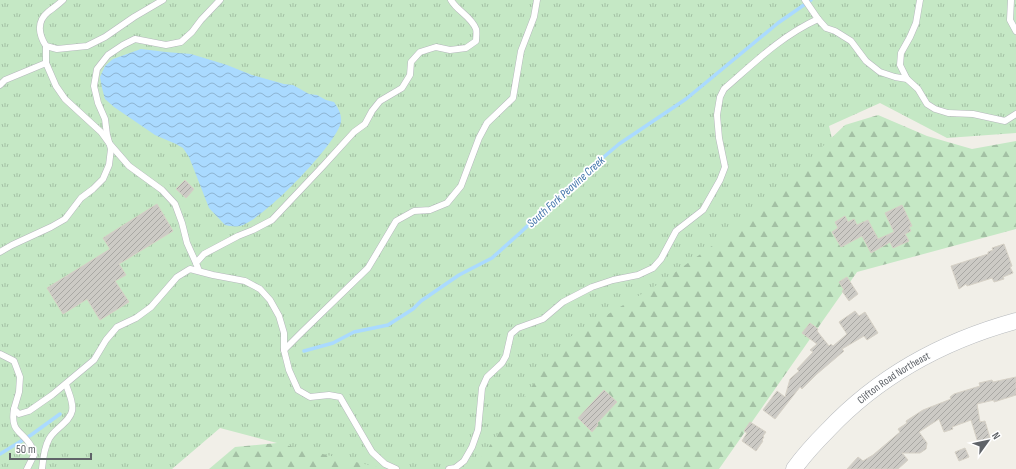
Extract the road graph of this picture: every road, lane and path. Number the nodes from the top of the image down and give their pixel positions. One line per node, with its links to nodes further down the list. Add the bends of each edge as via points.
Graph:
1 (63, 0): 11 (lane, via 47,13 40,25 40,37)
2 (163, 0): 11 (lane, via 87,46 56,49)
3 (220, 0): 16 (lane, via 181,42 166,45 135,40 108,55 97,69 94,86 105,119)
4 (451, 0): 18 (lane, via 476,29 476,41 466,48 450,50 436,47 420,52 411,62 410,75 402,88 380,100 365,124 354,132 272,220 204,254)
5 (537, 0): 21 (lane, via 534,17 521,50 513,98 487,123 461,186 447,203 430,210 414,212 396,222 368,268)
6 (805, 0): 9 (lane)
7 (920, 0): 13 (lane, via 916,23 901,53 900,65)
8 (1011, 0): 10 (lane, via 1010,20)
9 (818, 19): 13 (lane, via 826,28 851,41 866,61 880,72); 28 (lane, via 782,39 724,89 717,115 725,167 703,210 676,230 661,259 652,268 638,275 592,287 563,302 543,319 518,328 511,334 502,363 487,377 482,388 478,430 472,447 464,461)
10 (1016, 31)
11 (46, 46): 12 (lane)
12 (46, 63): 14 (lane, via 5,80); 16 (lane, via 65,99 91,121)
13 (907, 78): 15 (lane, via 918,89 927,104 935,109 1005,121)
14 (0, 85)
15 (1016, 114)
16 (109, 143): 17 (lane, via 109,165 102,179 81,198 65,219); 18 (lane, via 129,166 162,190 175,204)
17 (0, 252)
18 (196, 263): 19 (lane)
19 (199, 271): 21 (lane, via 245,281 260,289 279,316 284,333); 23 (lane, via 190,269 177,277 151,308 117,327 94,360)
20 (1016, 321): 29 (street, Clifton Road Northeast, via 952,343 884,380 839,419)
21 (284, 350): 27 (lane, via 298,390 310,397 340,397 372,452 385,464)
22 (0, 354): 24 (lane, via 14,361 20,377)
23 (66, 384): 24 (lane, via 29,411 18,414); 26 (lane, via 72,412 49,438 44,451)
24 (14, 409): 25 (lane, via 13,424 32,446 34,455)
25 (27, 469)
26 (42, 469)
27 (396, 469)
28 (449, 469)
29 (794, 469)

